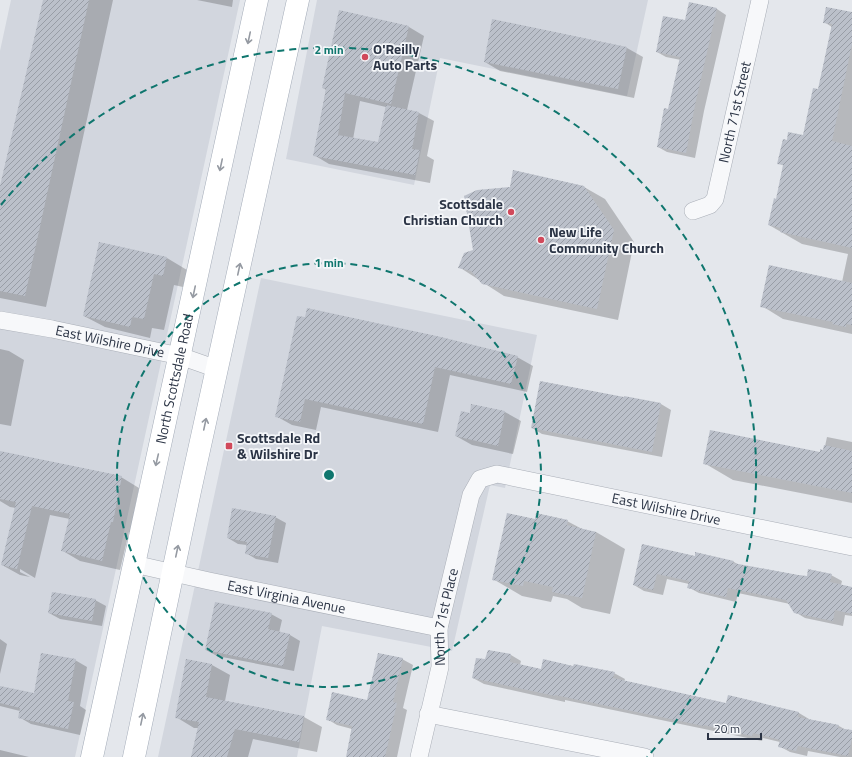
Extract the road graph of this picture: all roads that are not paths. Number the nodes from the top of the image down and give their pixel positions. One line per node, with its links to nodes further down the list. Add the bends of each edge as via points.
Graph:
1 (257, 0): 6 (main road, North Scottsdale Road, one-way to 6)
2 (298, 0): 7 (main road, one-way to 2)
3 (760, 0): 4 (street, North 71st Street, via 715,199 710,205)
4 (693, 211)
5 (0, 320): 6 (street, East Wilshire Drive, via 52,328)
6 (180, 356): 7 (street, East Wilshire Drive); 10 (main road, North Scottsdale Road, one-way to 10)
7 (217, 369): 11 (main road, one-way to 7)
8 (480, 479): 9 (street, East Wilshire Drive, via 497,474); 12 (street, North 71st Place, via 471,495)
9 (852, 546)
10 (134, 564): 11 (street, East Virginia Avenue); 15 (main road, North Scottsdale Road)
11 (173, 573): 12 (street, East Virginia Avenue); 16 (main road, one-way to 11)
12 (439, 628): 13 (street, North 71st Place, via 440,667)
13 (428, 714): 14 (street); 17 (street, North 71st Place)
14 (640, 756)
15 (92, 757)
16 (134, 757)
17 (419, 757)

